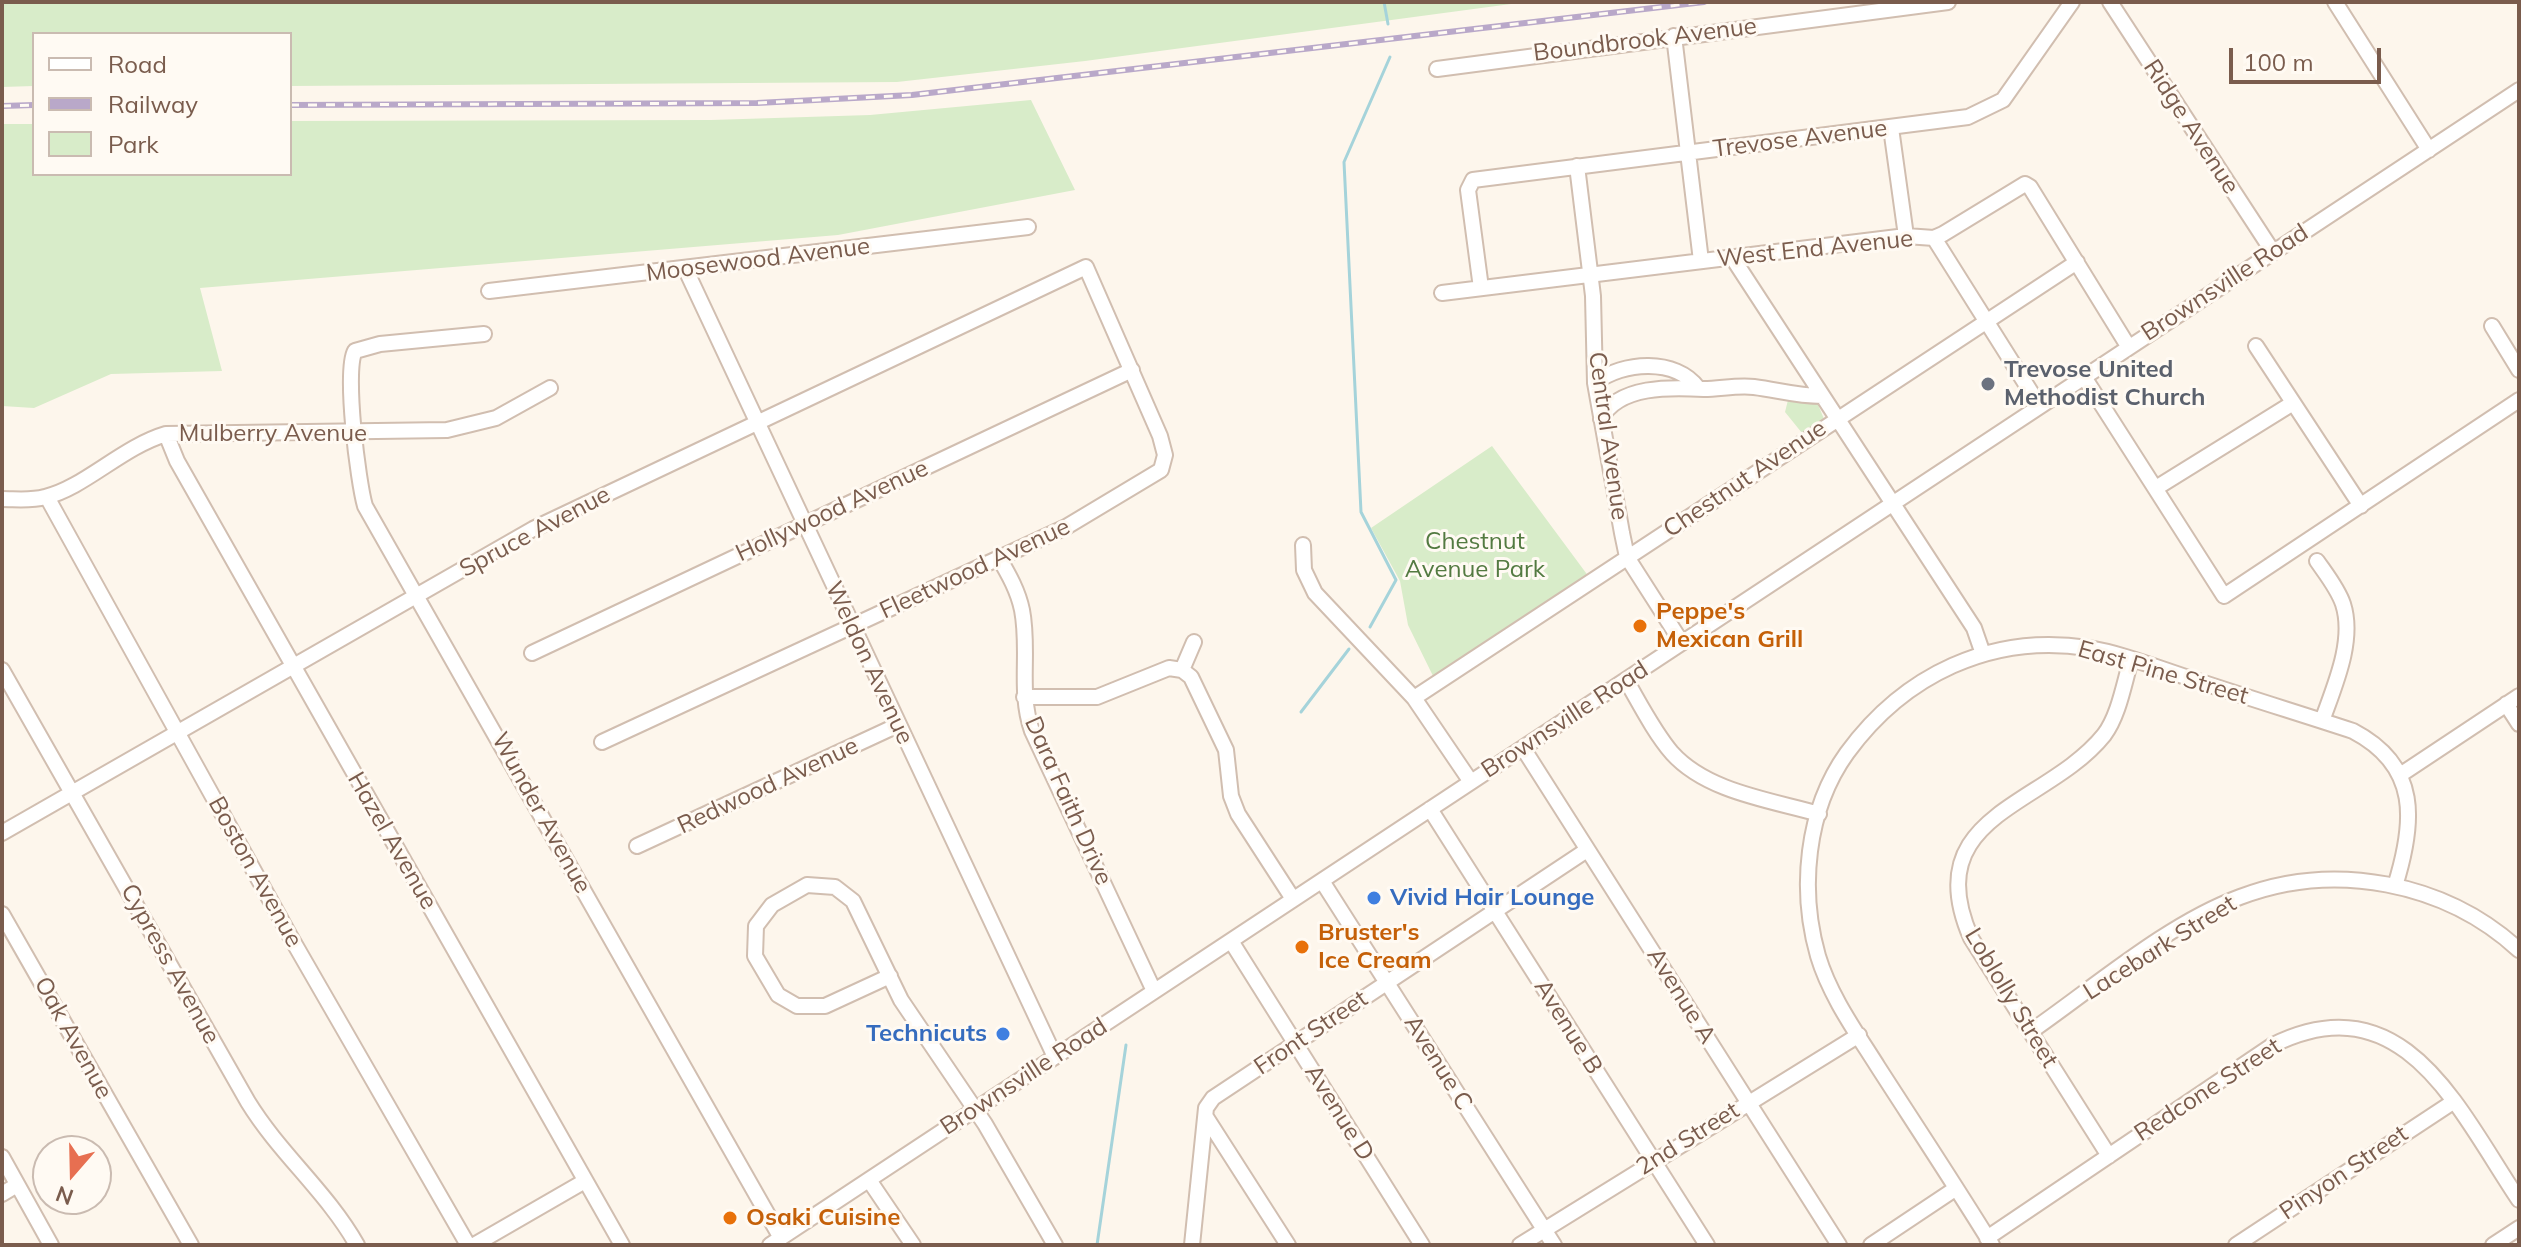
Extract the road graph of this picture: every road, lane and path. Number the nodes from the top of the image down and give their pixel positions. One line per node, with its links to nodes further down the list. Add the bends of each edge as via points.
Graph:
1 (1948, 2): 5 (street, Boundbrook Avenue)
2 (2072, 2): 8 (street, Trevose Avenue, via 2036,58 1995,106 1968,117)
3 (2110, 2): 15 (street, Ridge Avenue)
4 (2335, 2): 9 (street)
5 (1674, 36): 6 (street, Boundbrook Avenue); 10 (street)
6 (1437, 69)
7 (2519, 90): 9 (street, Brownsville Road)
8 (1891, 128): 10 (street, Trevose Avenue); 13 (street)
9 (2429, 150): 15 (street, Brownsville Road)
10 (1688, 152): 11 (street, Trevose Avenue); 17 (street)
11 (1577, 166): 20 (street, Central Avenue); 21 (street, Trevose Avenue, via 1473,180 1468,190)
12 (1028, 227): 19 (street, Moosewood Avenue)
13 (1906, 236): 14 (street, West End Avenue); 16 (street, West End Avenue)
14 (1934, 238): 18 (street, West End Avenue, via 2025,184); 24 (street)
15 (2273, 252): 27 (street, Brownsville Road)
16 (1732, 257): 17 (street, West End Avenue); 35 (street)
17 (1701, 261): 20 (street, West End Avenue)
18 (2077, 262): 24 (street, Chestnut Avenue); 27 (street)
19 (685, 268): 22 (street, Moosewood Avenue); 41 (street, Weldon Avenue)
20 (1591, 275): 21 (street, West End Avenue); 32 (street, Central Avenue)
21 (1481, 288): 23 (street, West End Avenue)
22 (489, 291)
23 (1442, 293)
24 (1986, 321): 38 (street); 40 (street, Chestnut Avenue)
25 (2492, 326): 30 (street)
26 (484, 334): 42 (street, Wunder Avenue, via 360,348 352,355)
27 (2128, 346): 31 (street, Brownsville Road)
28 (2256, 346): 37 (street)
29 (1132, 370): 41 (street, Spruce Avenue, via 1086,267); 49 (street, Hollywood Avenue); 52 (street, Fleetwood Avenue, via 1160,436 1165,463 1157,474 1093,513)
30 (2519, 370)
31 (2084, 377): 38 (street, Brownsville Road); 44 (street)
32 (1595, 383): 34 (street, via 1606,375 1664,366 1683,371); 39 (street, Central Avenue)
33 (550, 388): 42 (street, Mulberry Avenue, via 475,425)
34 (1698, 388): 35 (street, via 1753,387 1788,396); 39 (street, via 1642,392 1606,409)
35 (1822, 396): 40 (street)
36 (2519, 400): 48 (street)
37 (2293, 403): 44 (street); 48 (street)
38 (2039, 405): 47 (street, Brownsville Road)
39 (1601, 419): 51 (street, Central Avenue)
40 (1835, 419): 47 (street); 51 (street, Chestnut Avenue)
41 (757, 423): 49 (street, Weldon Avenue); 54 (street, Spruce Avenue, via 533,529)
42 (355, 433): 43 (street, Mulberry Avenue); 54 (street, Wunder Avenue, via 365,506)
43 (166, 434): 45 (street, Mulberry Avenue); 61 (street, Hazel Avenue)
44 (2156, 488): 48 (street, via 2224,596)
45 (47, 497): 46 (street, Mulberry Avenue); 71 (street, Boston Avenue)
46 (2, 499)
47 (1892, 504): 57 (street, Brownsville Road); 59 (street, via 1974,628)
48 (2361, 506)
49 (804, 524): 55 (street, Weldon Avenue); 58 (street, Hollywood Avenue)
50 (1303, 545): 66 (street, via 1304,570 1315,593)
51 (1627, 557): 57 (street, Central Avenue); 66 (street, Chestnut Avenue)
52 (999, 558): 55 (street, Fleetwood Avenue); 65 (street, Dara Faith Drive, via 1014,583 1022,612)
53 (2317, 561): 68 (street, via 2342,600 2346,626)
54 (416, 596): 61 (street, Spruce Avenue); 112 (street, Wunder Avenue)
55 (851, 627): 70 (street, Weldon Avenue); 72 (street, Fleetwood Avenue)
56 (1194, 642): 63 (street)
57 (1682, 643): 64 (street, Brownsville Road)
58 (532, 653)
59 (1983, 654): 60 (street, East Pine Street, via 2067,645); 78 (street, East Pine Street, via 1926,677 1879,714 1841,761)
60 (2131, 660): 68 (street, East Pine Street); 92 (street, Loblolly Street, via 2103,736 1984,824 1970,840 1960,867 1958,896 1965,923)
61 (294, 666): 71 (street, Spruce Avenue); 104 (street, Hazel Avenue)
62 (2, 670): 76 (street, Cypress Avenue)
63 (1182, 670): 65 (street, via 1169,668 1097,697); 84 (street, via 1191,677 1226,750 1238,814)
64 (1626, 680): 73 (street, Brownsville Road); 78 (street, via 1664,743 1693,772)
65 (1024, 697): 91 (street, Dara Faith Drive, via 1032,731)
66 (1414, 698): 75 (street)
67 (2513, 700): 69 (street); 74 (street)
68 (2322, 721): 74 (street, East Pine Street, via 2367,738)
69 (2519, 724)
70 (898, 725): 80 (street, Redwood Avenue); 95 (street, Weldon Avenue)
71 (177, 732): 76 (street, Spruce Avenue); 116 (street, Boston Avenue)
72 (602, 742)
73 (1523, 748): 75 (street, Brownsville Road); 81 (street, Avenue A)
74 (2400, 775): 83 (street, East Pine Street, via 2410,821)
75 (1471, 782): 77 (street, Brownsville Road)
76 (73, 793): 79 (street, Spruce Avenue); 115 (street, Cypress Avenue, via 260,1122 330,1204)
77 (1430, 809): 82 (street, Brownsville Road); 85 (street, Avenue B)
78 (1819, 814): 93 (street, East Pine Street, via 1808,866 1812,930 1829,983)
79 (2, 833)
80 (637, 846)
81 (1587, 850): 85 (street, Front Street); 96 (street, Avenue A)
82 (1322, 881): 84 (street, Brownsville Road); 90 (street, Avenue C)
83 (2395, 886): 88 (street, Lacebark Street, via 2459,909); 92 (street, Lacebark Street, via 2319,879 2240,896 2153,946)
84 (1293, 899): 87 (street, Brownsville Road)
85 (1494, 910): 90 (street, Front Street); 102 (street, Avenue B)
86 (2, 914): 114 (street, Oak Avenue)
87 (1231, 941): 91 (street, Brownsville Road); 94 (street, Avenue D)
88 (2519, 950)
89 (890, 976): 89 (street, via 858,908 835,887 798,888 767,909 756,926 755,956 778,995 797,1006 825,1006); 98 (street)
90 (1388, 981): 94 (street, Front Street); 110 (street, Avenue C)
91 (1154, 991): 95 (street, Brownsville Road)
92 (2030, 1032): 100 (street, Loblolly Street)
93 (1859, 1035): 96 (street, 2nd Street); 106 (street, East Pine Street)
94 (1296, 1045): 99 (street, Front Street, via 1213,1098); 122 (street, Avenue D)
95 (1055, 1057): 98 (street, Brownsville Road)
96 (1748, 1101): 102 (street, 2nd Street); 126 (street, Avenue A)
97 (2453, 1102): 100 (street, Redcone Street, via 2426,1065 2403,1046 2370,1032 2326,1028 2273,1045); 108 (street, Redcone Street); 128 (street, Pinyon Street)
98 (975, 1110): 103 (street, Brownsville Road); 119 (street)
99 (1206, 1117): 120 (street); 121 (street)
100 (2109, 1156): 111 (street, Redcone Street)
101 (2, 1157): 105 (street)
102 (1654, 1161): 110 (street, 2nd Street); 125 (street, Avenue B)
103 (869, 1180): 112 (street, Brownsville Road); 118 (street)
104 (585, 1181): 116 (street); 117 (street, Hazel Avenue)
105 (17, 1185): 107 (street); 113 (street)
106 (1955, 1189): 111 (street, East Pine Street); 127 (street)
107 (2, 1194)
108 (2519, 1200)
109 (2519, 1228): 129 (street)
110 (1544, 1230): 123 (street, 2nd Street); 124 (street, Avenue C)
111 (1990, 1241)
112 (777, 1242)
113 (51, 1245)
114 (191, 1245)
115 (357, 1245)
116 (471, 1245)
117 (622, 1245)
118 (913, 1245)
119 (1055, 1245)
120 (1192, 1245)
121 (1288, 1245)
122 (1422, 1245)
123 (1520, 1245)
124 (1554, 1245)
125 (1707, 1245)
126 (1839, 1245)
127 (1871, 1245)
128 (2236, 1245)
129 (2493, 1245)

